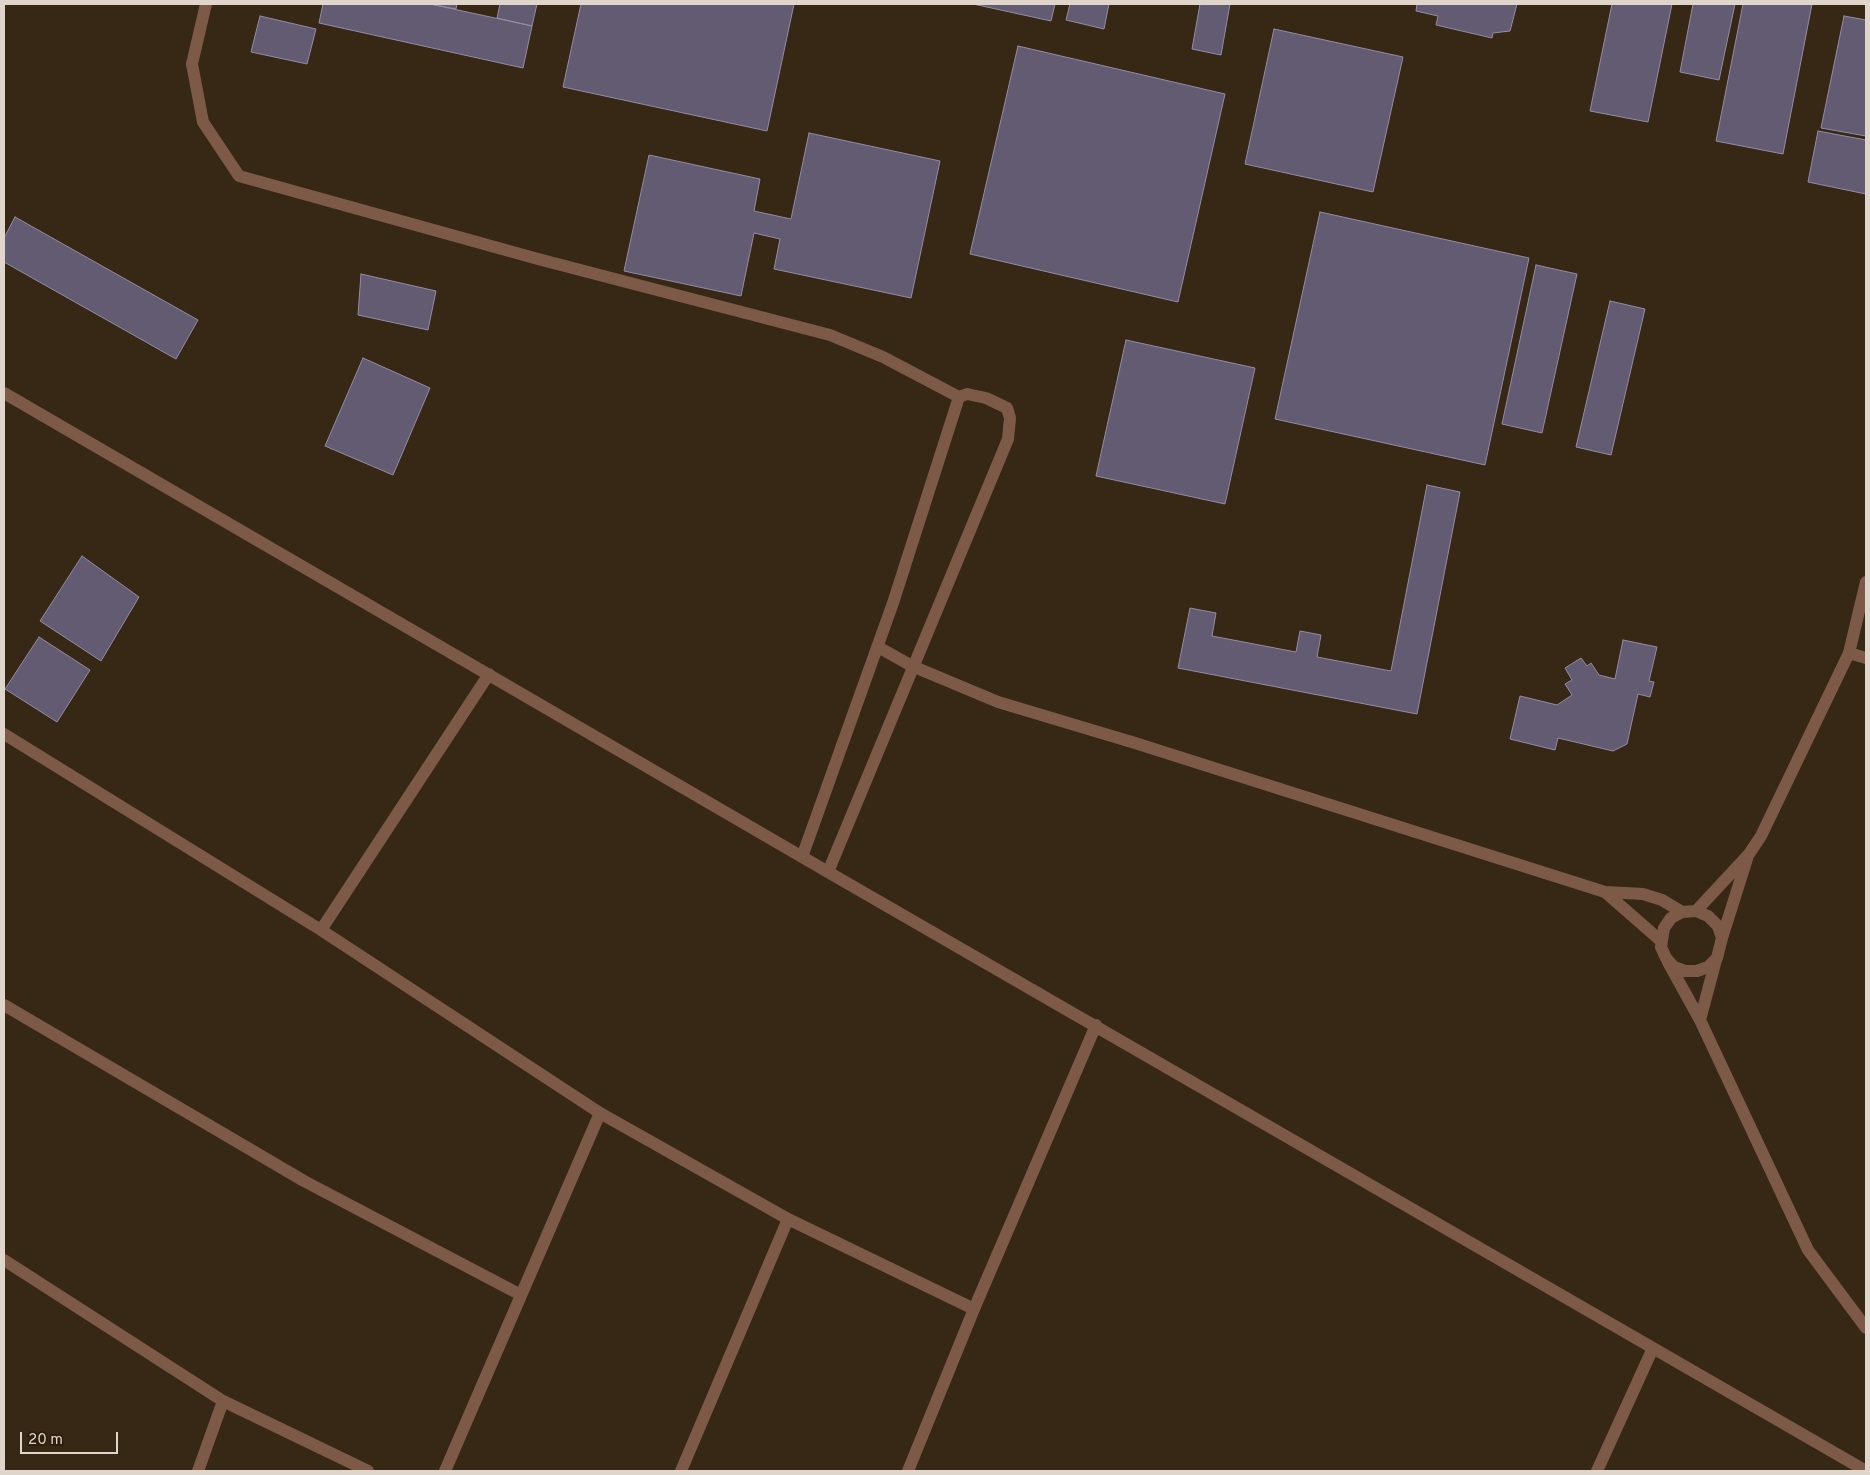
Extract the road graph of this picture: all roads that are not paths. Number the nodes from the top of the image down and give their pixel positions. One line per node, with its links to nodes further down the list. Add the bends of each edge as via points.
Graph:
1 (206, 4): 3 (street, via 192,64 193,74 203,122 239,176 830,335 883,357)
2 (4, 393): 9 (street)
3 (959, 397): 5 (street); 8 (street, via 967,394 986,398 1007,408 1010,418 1008,439)
4 (1866, 582): 6 (street)
5 (878, 647): 8 (street); 12 (street)
6 (1848, 653): 7 (street); 11 (street, via 1769,820)
7 (1866, 658)
8 (912, 666): 13 (street); 14 (street, via 998,702)
9 (490, 674): 12 (street); 17 (street)
10 (4, 734): 17 (street)
11 (1749, 854): 15 (street); 18 (street)
12 (802, 857): 13 (street)
13 (828, 872): 24 (street)
14 (1605, 892): 16 (street, via 1643,894 1662,900); 19 (street)
15 (1696, 911): 16 (street); 18 (street, via 1708,916 1718,926)
16 (1682, 912): 19 (street, via 1667,923)
17 (321, 930): 25 (street)
18 (1722, 938): 21 (street)
19 (1661, 941): 20 (street)
20 (1666, 958): 21 (street, via 1680,969 1697,971 1708,967); 23 (street)
21 (1717, 958): 23 (street)
22 (4, 1005): 28 (street, via 304,1180)
23 (1700, 1020): 30 (street, via 1808,1250)
24 (1096, 1025): 29 (street); 31 (street)
25 (600, 1113): 26 (street); 28 (street)
26 (788, 1219): 29 (street); 36 (street)
27 (4, 1260): 32 (street)
28 (521, 1295): 35 (street)
29 (974, 1308): 37 (street)
30 (1866, 1328)
31 (1653, 1348): 38 (street); 39 (street)
32 (223, 1402): 33 (street); 34 (street)
33 (198, 1471)
34 (368, 1471)
35 (445, 1471)
36 (681, 1471)
37 (908, 1471)
38 (1597, 1471)
39 (1866, 1471)

